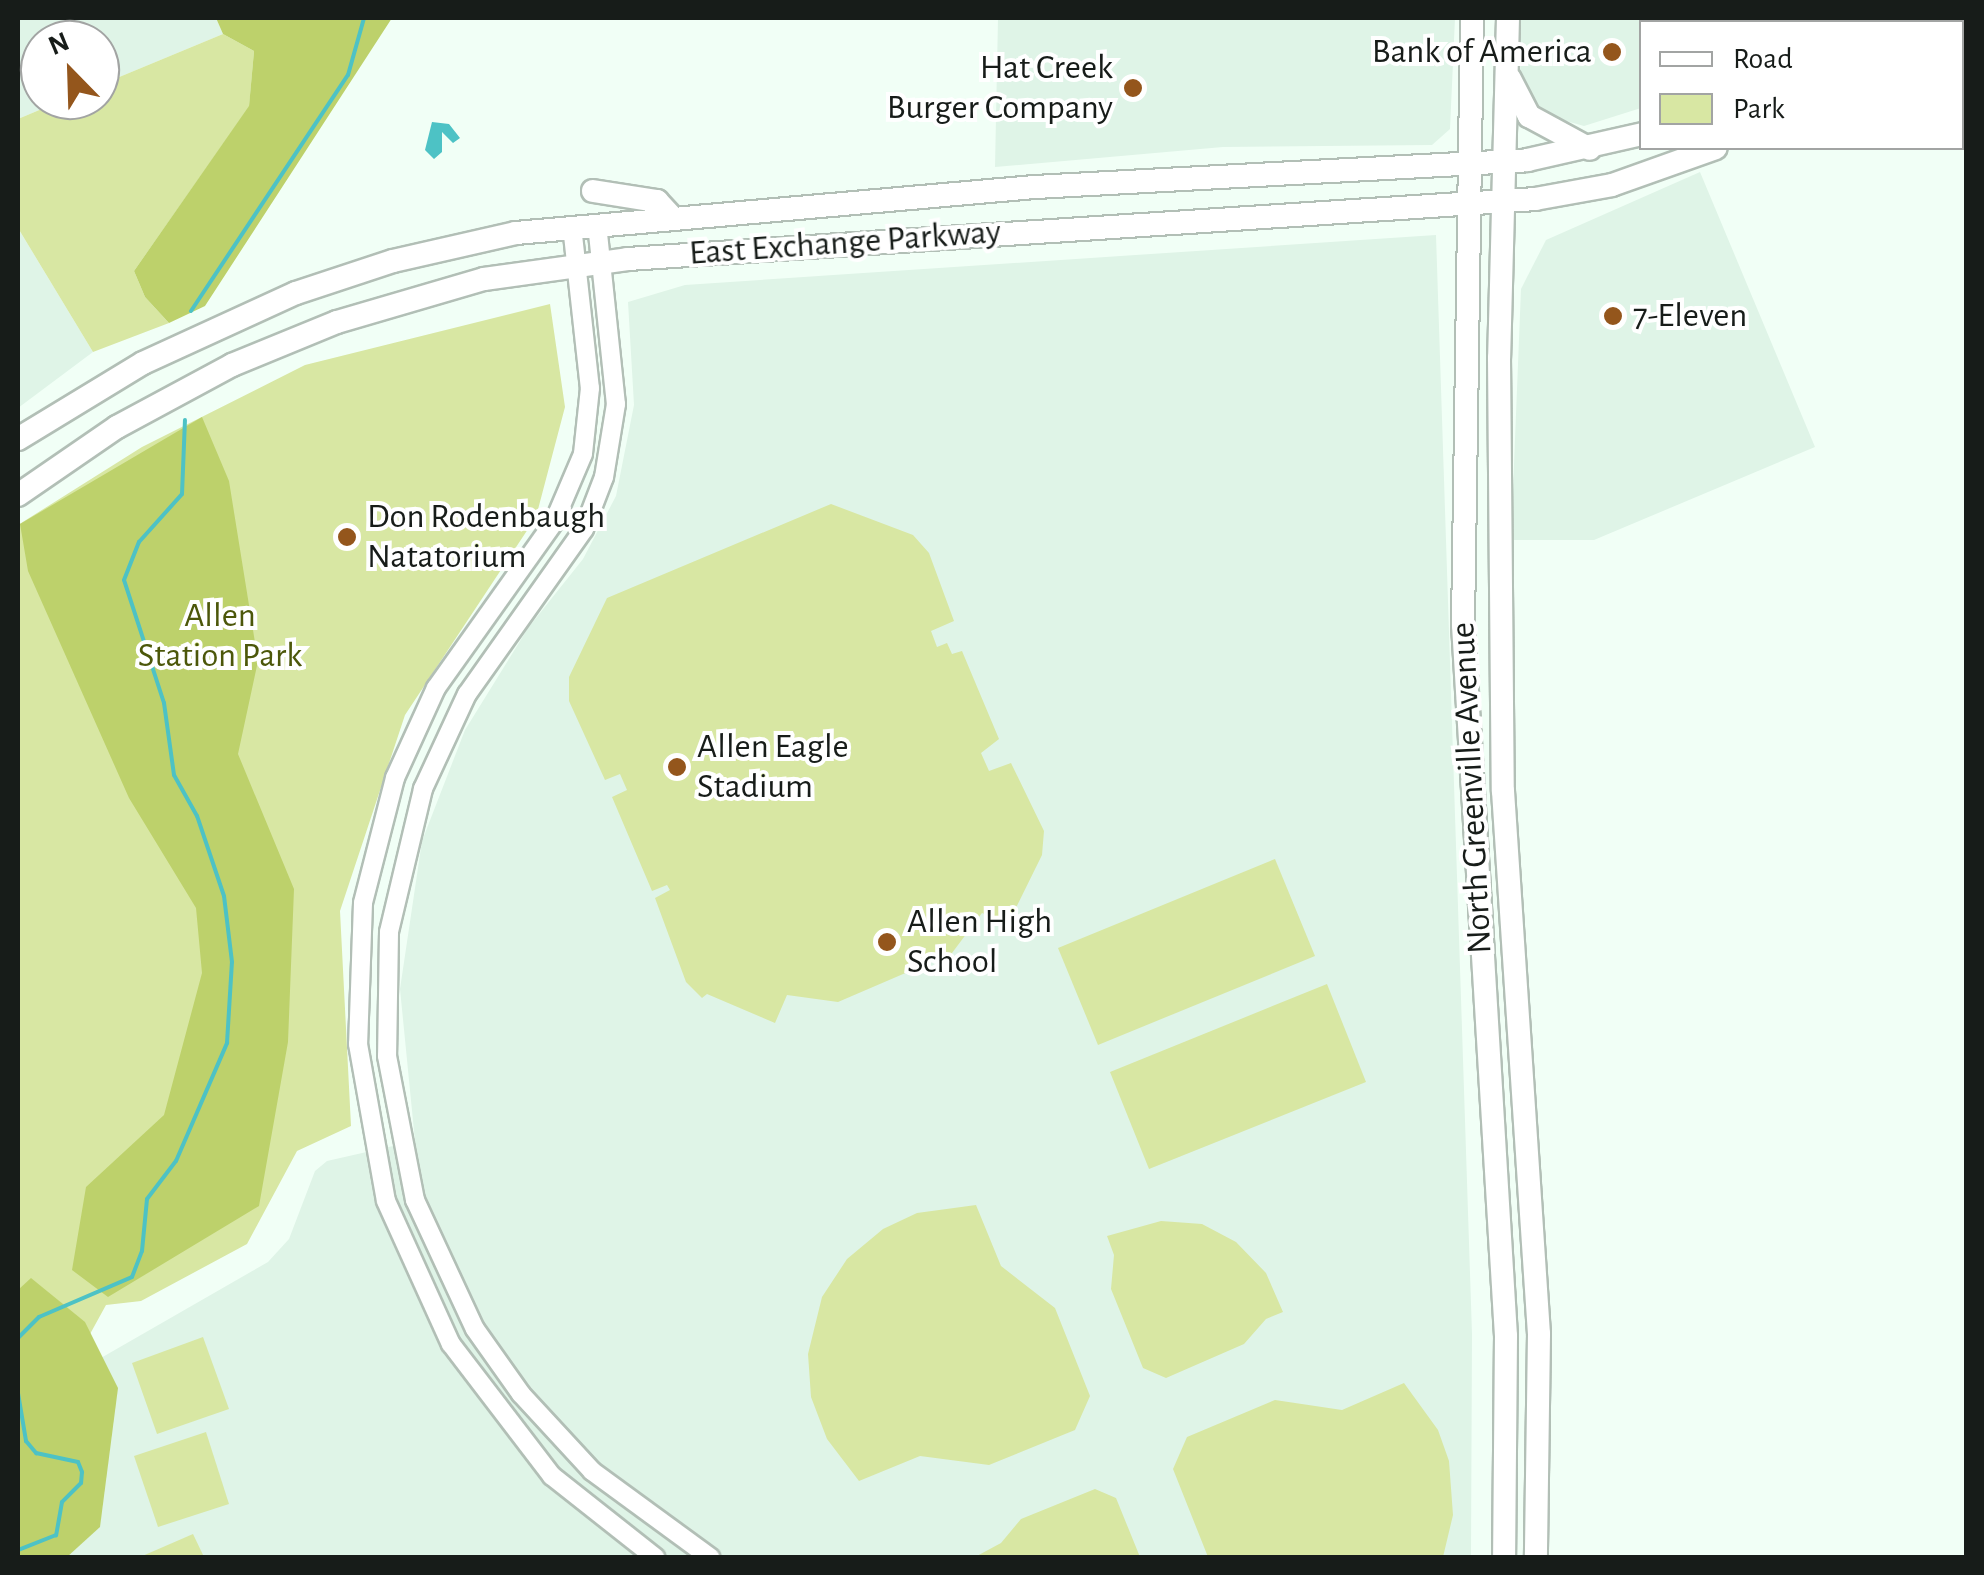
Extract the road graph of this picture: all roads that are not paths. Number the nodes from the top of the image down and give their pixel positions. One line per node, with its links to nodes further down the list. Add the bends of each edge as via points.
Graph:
1 (1472, 18): 8 (main road, North Greenville Avenue)
2 (1508, 18): 3 (main road, North Greenville Avenue)
3 (1507, 72): 5 (main road, via 1529,116); 7 (main road, North Greenville Avenue)
4 (1639, 135): 5 (main road, East Exchange Parkway)
5 (1590, 150): 7 (main road, East Exchange Parkway)
6 (1710, 150): 11 (main road, East Exchange Parkway, via 1594,190)
7 (1505, 161): 8 (main road, East Exchange Parkway); 11 (main road, North Greenville Avenue)
8 (1468, 163): 9 (main road, East Exchange Parkway); 12 (main road, North Greenville Avenue)
9 (1035, 187): 13 (main road, East Exchange Parkway); 16 (main road)
10 (593, 191): 13 (main road, via 657,201)
11 (1505, 201): 12 (main road, East Exchange Parkway); 23 (main road, North Greenville Avenue)
12 (1468, 203): 16 (main road, East Exchange Parkway); 22 (main road, North Greenville Avenue)
13 (670, 215): 14 (main road, East Exchange Parkway)
14 (597, 224): 15 (main road, East Exchange Parkway); 17 (street)
15 (572, 226): 18 (street); 19 (main road, East Exchange Parkway, via 420,254 296,293)
16 (1040, 229): 17 (main road, East Exchange Parkway)
17 (602, 262): 18 (main road, East Exchange Parkway); 26 (street, via 615,380 612,442 593,512)
18 (576, 265): 21 (main road, East Exchange Parkway, via 454,286 321,328 195,383); 25 (street, via 590,388 586,440 566,498)
19 (65, 406): 20 (main road, East Exchange Parkway); 21 (main road)
20 (18, 439)
21 (89, 445): 24 (main road, East Exchange Parkway)
22 (1461, 476): 23 (main road); 29 (main road, North Greenville Avenue, via 1471,798 1506,1336)
23 (1500, 478): 30 (main road, North Greenville Avenue, via 1506,868 1539,1334)
24 (18, 495)
25 (530, 554): 26 (street); 27 (street, via 436,688 386,806 359,938 363,1095 392,1220 451,1344 552,1476)
26 (554, 572): 28 (street, via 467,694 410,827 386,968 392,1102 426,1230 497,1362 592,1472)
27 (656, 1558)
28 (712, 1558)
29 (1504, 1558)
30 (1536, 1558)

